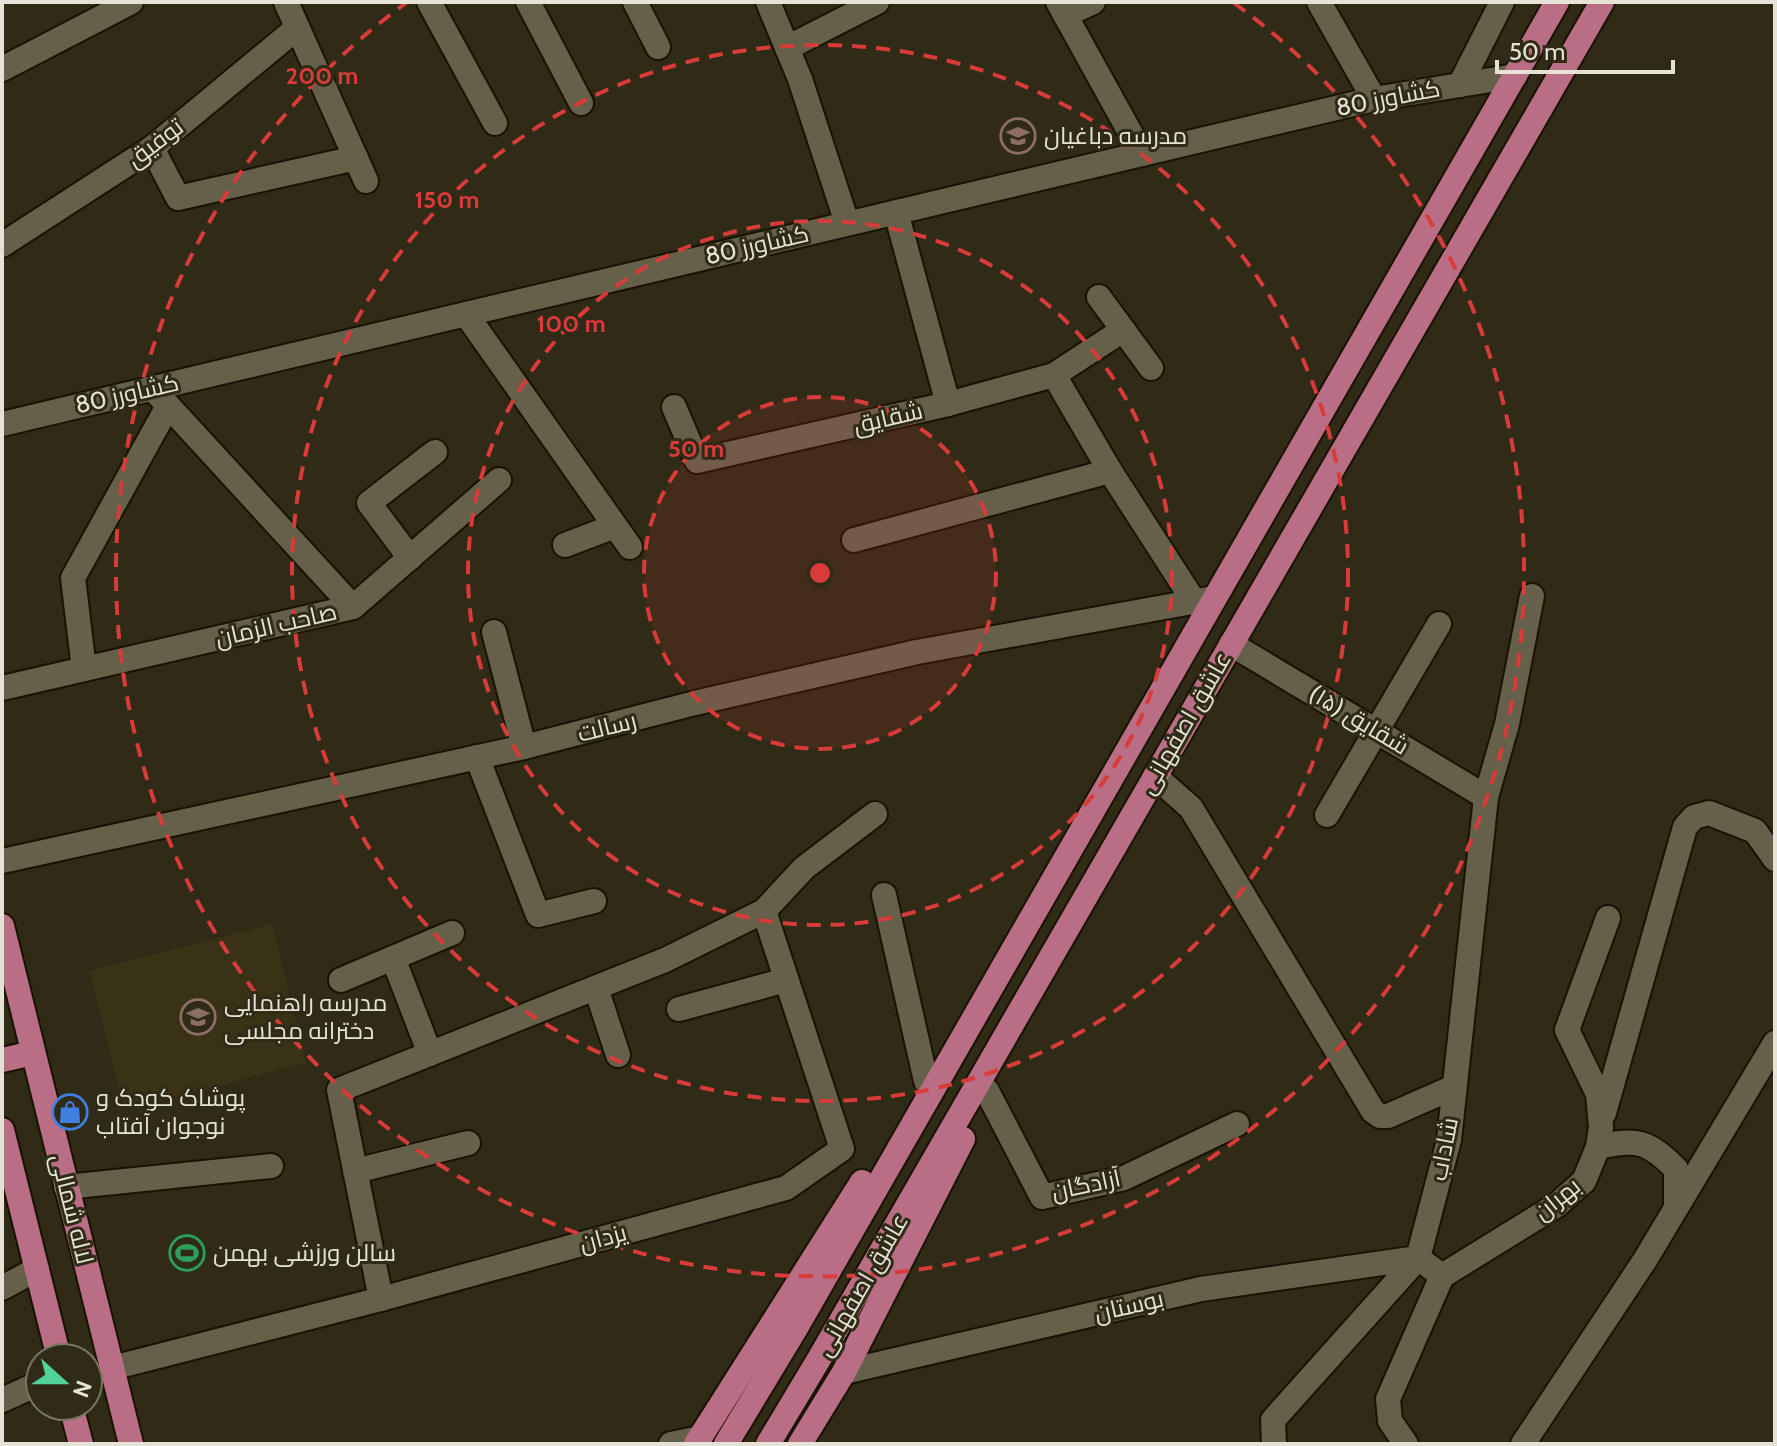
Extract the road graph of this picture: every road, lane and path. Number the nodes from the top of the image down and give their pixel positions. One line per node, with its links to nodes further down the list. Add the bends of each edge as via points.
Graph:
1 (131, 2): 17 (street)
2 (286, 2): 14 (street)
3 (429, 2): 22 (street)
4 (528, 2): 21 (street)
5 (635, 2): 15 (street)
6 (768, 2): 16 (street)
7 (877, 2): 16 (street)
8 (1093, 2): 13 (street)
9 (1319, 2): 20 (street)
10 (1502, 2): 19 (street)
11 (1557, 2): 18 (main road, عاشق اصفهانی)
12 (1602, 2): 52 (main road, عاشق اصفهانی)
13 (1062, 8): 24 (street)
14 (297, 28): 23 (street, توفیق); 25 (street)
15 (658, 47)
16 (787, 48): 28 (street)
17 (2, 69)
18 (1515, 76): 19 (street, کشاورز 80); 48 (main road, عاشق اصفهانی)
19 (1460, 85): 20 (street, کشاورز 80)
20 (1374, 99): 24 (street, کشاورز 80)
21 (581, 103)
22 (495, 123)
23 (152, 148): 25 (street, via 178,198); 29 (street, توفیق)
24 (1142, 154): 27 (street, کشاورز 80)
25 (356, 158): 26 (street)
26 (366, 181)
27 (896, 212): 28 (street, کشاورز 80); 36 (street)
28 (847, 223): 31 (street, کشاورز 80)
29 (2, 245)
30 (1099, 297): 32 (street)
31 (466, 314): 35 (street, کشاورز 80); 42 (street)
32 (1123, 330): 33 (street); 34 (street, شقایق)
33 (1151, 368)
34 (1054, 375): 36 (street, شقایق); 40 (street)
35 (160, 397): 38 (street, کشاورز 80); 49 (street, صاحب الزمان); 53 (street, via 73,578)
36 (948, 404): 37 (street, شقایق, via 697,461)
37 (674, 407)
38 (2, 424)
39 (435, 452): 46 (street, via 369,503)
40 (1110, 471): 43 (street); 48 (street)
41 (499, 480): 46 (street)
42 (615, 526): 44 (street); 45 (street)
43 (854, 540)
44 (565, 545)
45 (630, 547)
46 (410, 558): 49 (street)
47 (1532, 596): 59 (street, شاداب, via 1507,724)
48 (1204, 600): 56 (street, رسالت, via 917,652); 67 (main road, عاشق اصفهانی)
49 (353, 607): 53 (street, صاحب الزمان)
50 (1439, 624): 55 (street)
51 (494, 632): 56 (street)
52 (1231, 644): 55 (street, شقایق (۱۵)); 58 (main road, عاشق اصفهانی)
53 (84, 669): 54 (street, صاحب الزمان)
54 (2, 688)
55 (1375, 729): 59 (street, شقایق (۱۵)); 61 (street)
56 (524, 747): 57 (street, رسالت)
57 (477, 757): 63 (street, رسالت); 65 (street, via 538,915)
58 (1155, 776): 70 (main road, عاشق اصفهانی); 83 (street, via 1191,808 1373,1111 1388,1116)
59 (1486, 797): 83 (street, شاداب)
60 (875, 814): 66 (street, via 804,868)
61 (1327, 815)
62 (1775, 859): 87 (street, بهران, via 1755,831 1709,813 1694,817 1685,827)
63 (2, 861)
64 (884, 895): 82 (street)
65 (594, 901)
66 (764, 911): 74 (street, یزدان); 75 (street)
67 (1033, 913): 82 (main road); 108 (main road, عاشق اصفهانی)
68 (1608, 918): 87 (street, via 1567,1030 1598,1094)
69 (2, 926): 78 (main road, لاله شمالی)
70 (1066, 930): 84 (main road); 109 (main road, عاشق اصفهانی)
71 (452, 933): 72 (street)
72 (393, 958): 73 (street); 79 (street)
73 (341, 980)
74 (786, 980): 76 (street); 97 (street, یزدان, via 842,1149 786,1188)
75 (596, 988): 79 (street); 80 (street)
76 (679, 1009)
77 (1775, 1043): 92 (street)
78 (33, 1053): 81 (main road); 91 (main road, لاله شمالی)
79 (430, 1054): 90 (street, via 339,1090)
80 (618, 1055)
81 (2, 1060)
82 (926, 1081): 104 (main road)
83 (1454, 1087): 93 (street, شاداب, via 1449,1140)
84 (987, 1091): 85 (street, آزادگان, via 1042,1197 1124,1178); 100 (main road)
85 (1237, 1124)
86 (2, 1130): 94 (main road, لاله شمالی)
87 (1599, 1137): 92 (street, via 1655,1148 1676,1169); 95 (street, بهران, via 1584,1181 1557,1205)
88 (468, 1143): 90 (street)
89 (271, 1166): 91 (street)
90 (355, 1171): 97 (street)
91 (66, 1187): 99 (main road, لاله شمالی)
92 (1676, 1210): 113 (street)
93 (1418, 1258): 95 (street); 100 (street, بوستان, via 1201,1289); 111 (street, شاداب, via 1273,1420)
94 (37, 1269): 96 (street); 98 (main road, لاله شمالی)
95 (1442, 1276): 112 (street, via 1388,1399 1390,1421)
96 (2, 1288)
97 (381, 1299): 99 (street, یزدان)
98 (55, 1342)
99 (112, 1368): 106 (main road, لاله شمالی)
100 (844, 1372): 110 (main road)
101 (24, 1390): 102 (street)
102 (2, 1400)
103 (75, 1422): 105 (main road)
104 (698, 1441): 107 (street)
105 (81, 1444)
106 (131, 1444)
107 (671, 1444)
108 (726, 1444)
109 (768, 1444)
110 (800, 1444)
111 (1274, 1444)
112 (1406, 1444)
113 (1523, 1444)

